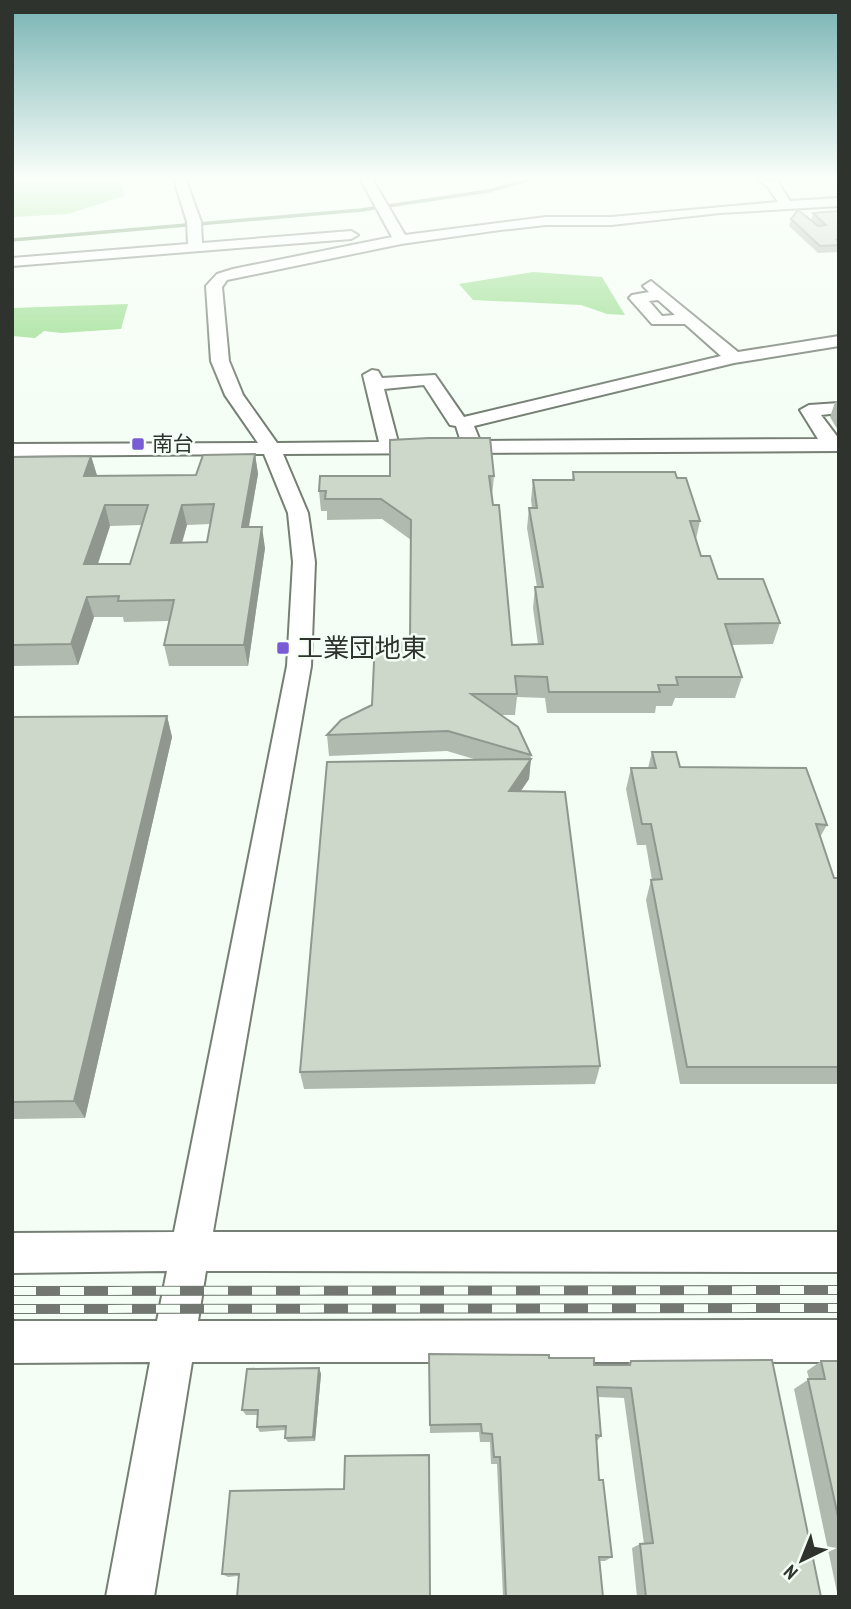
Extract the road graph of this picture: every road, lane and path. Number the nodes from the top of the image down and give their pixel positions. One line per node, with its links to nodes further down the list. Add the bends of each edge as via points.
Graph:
1 (41, 255): 6 (street)
2 (96, 255): 6 (street)
3 (224, 255): 5 (street)
4 (259, 255): 5 (street)
5 (236, 258): 15 (street, via 214,286 220,360 234,395)
6 (41, 259): 7 (street)
7 (12, 262)
8 (687, 319): 8 (street, via 656,290 637,298 658,321); 10 (street)
9 (839, 341): 10 (street)
10 (734, 358): 12 (street)
11 (839, 408): 13 (street, via 809,410)
12 (464, 423): 14 (street); 16 (street, via 457,421 429,379 374,379)
13 (835, 444): 14 (street)
14 (472, 446): 16 (street)
15 (271, 448): 16 (street); 17 (street); 18 (street, via 293,496 303,542 299,666)
16 (390, 448)
17 (12, 450)
18 (190, 1251): 19 (street); 20 (street); 21 (street)
19 (839, 1252)
20 (12, 1253)
21 (174, 1341): 22 (street); 23 (street); 24 (street)
22 (839, 1341)
23 (12, 1342)
24 (130, 1597)

